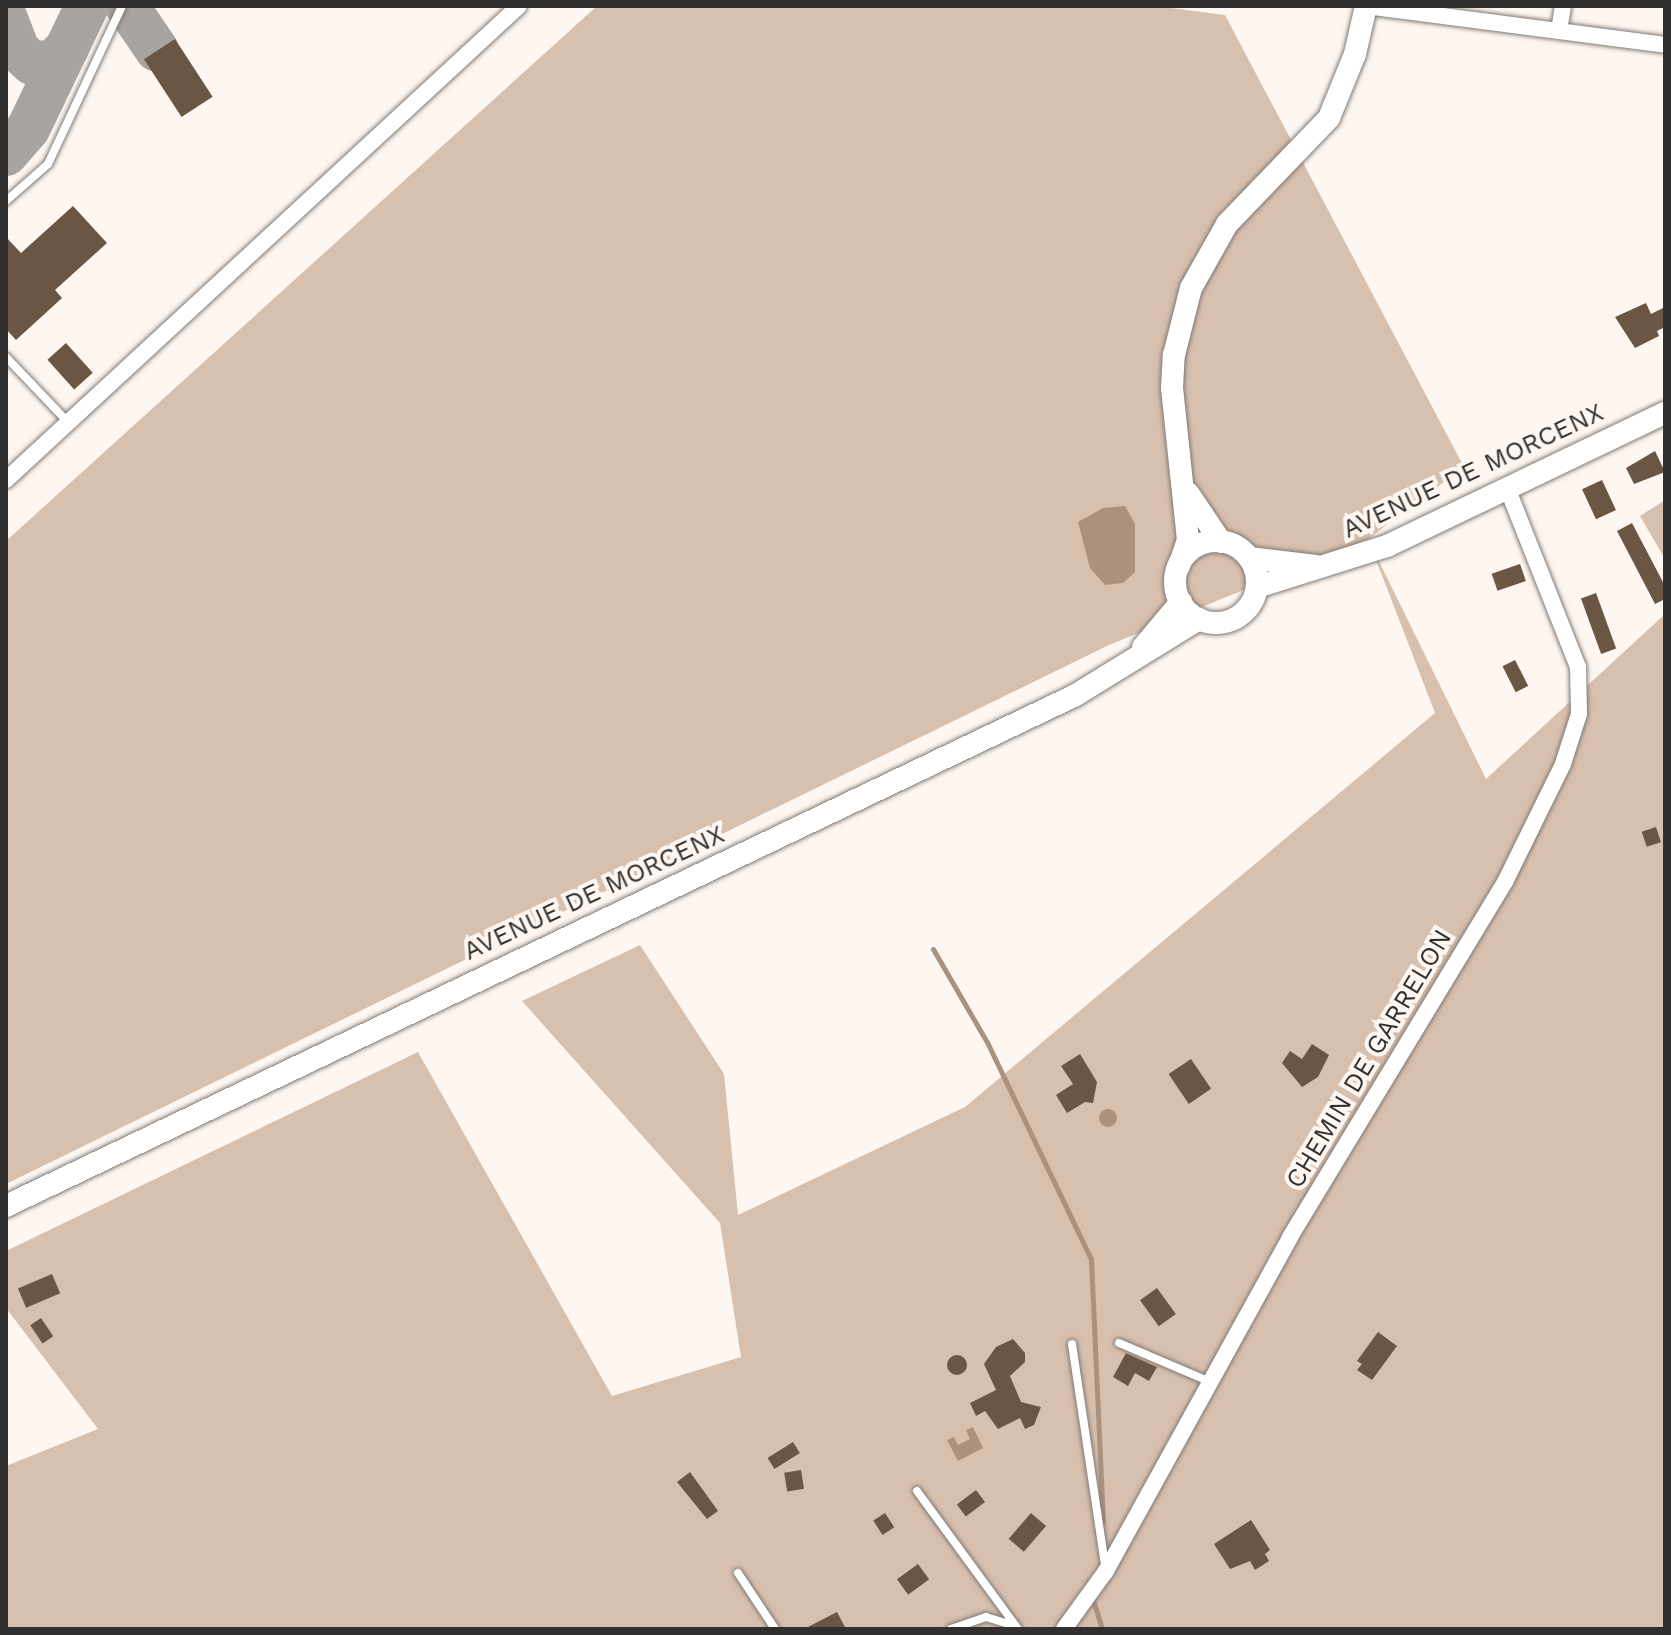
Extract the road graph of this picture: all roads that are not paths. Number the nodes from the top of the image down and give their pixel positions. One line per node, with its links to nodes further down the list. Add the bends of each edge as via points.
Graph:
1 (122, 6): 7 (lane, via 48,164)
2 (519, 6): 10 (street)
3 (1366, 6): 5 (street); 13 (main road, via 1355,54 1329,118 1227,224 1191,288 1174,355 1172,388)
4 (1563, 6): 5 (street)
5 (1559, 31): 6 (street)
6 (1665, 45)
7 (6, 201)
8 (6, 357): 10 (lane)
9 (1665, 413): 12 (main road, AVENUE DE MORCENX)
10 (68, 423): 11 (street)
11 (6, 480)
12 (1507, 488): 17 (main road, AVENUE DE MORCENX, via 1387,546); 25 (street, CHEMIN DE GARRELON, via 1578,667 1579,714 1563,764 1505,882)
13 (1185, 489): 14 (main road); 16 (main road, via 1188,540)
14 (1221, 542): 15 (main road); 16 (main road, via 1196,547)
15 (1249, 558): 17 (main road); 18 (main road)
16 (1179, 566): 19 (main road)
17 (1325, 567): 18 (main road, AVENUE DE MORCENX)
18 (1257, 587): 20 (main road, via 1236,618)
19 (1181, 602): 20 (main road); 21 (main road)
20 (1199, 619): 21 (main road, AVENUE DE MORCENX)
21 (1129, 663): 22 (main road, AVENUE DE MORCENX, via 1074,696)
22 (6, 1206)
23 (1119, 1343): 25 (lane)
24 (1072, 1344): 27 (lane)
25 (1208, 1381): 27 (street, CHEMIN DE GARRELON)
26 (917, 1491): 29 (lane)
27 (1106, 1571): 32 (street, CHEMIN DE GARRELON)
28 (738, 1573): 30 (lane)
29 (1017, 1628): 31 (lane, via 986,1617)
30 (775, 1629)
31 (951, 1629)
32 (1064, 1629)

